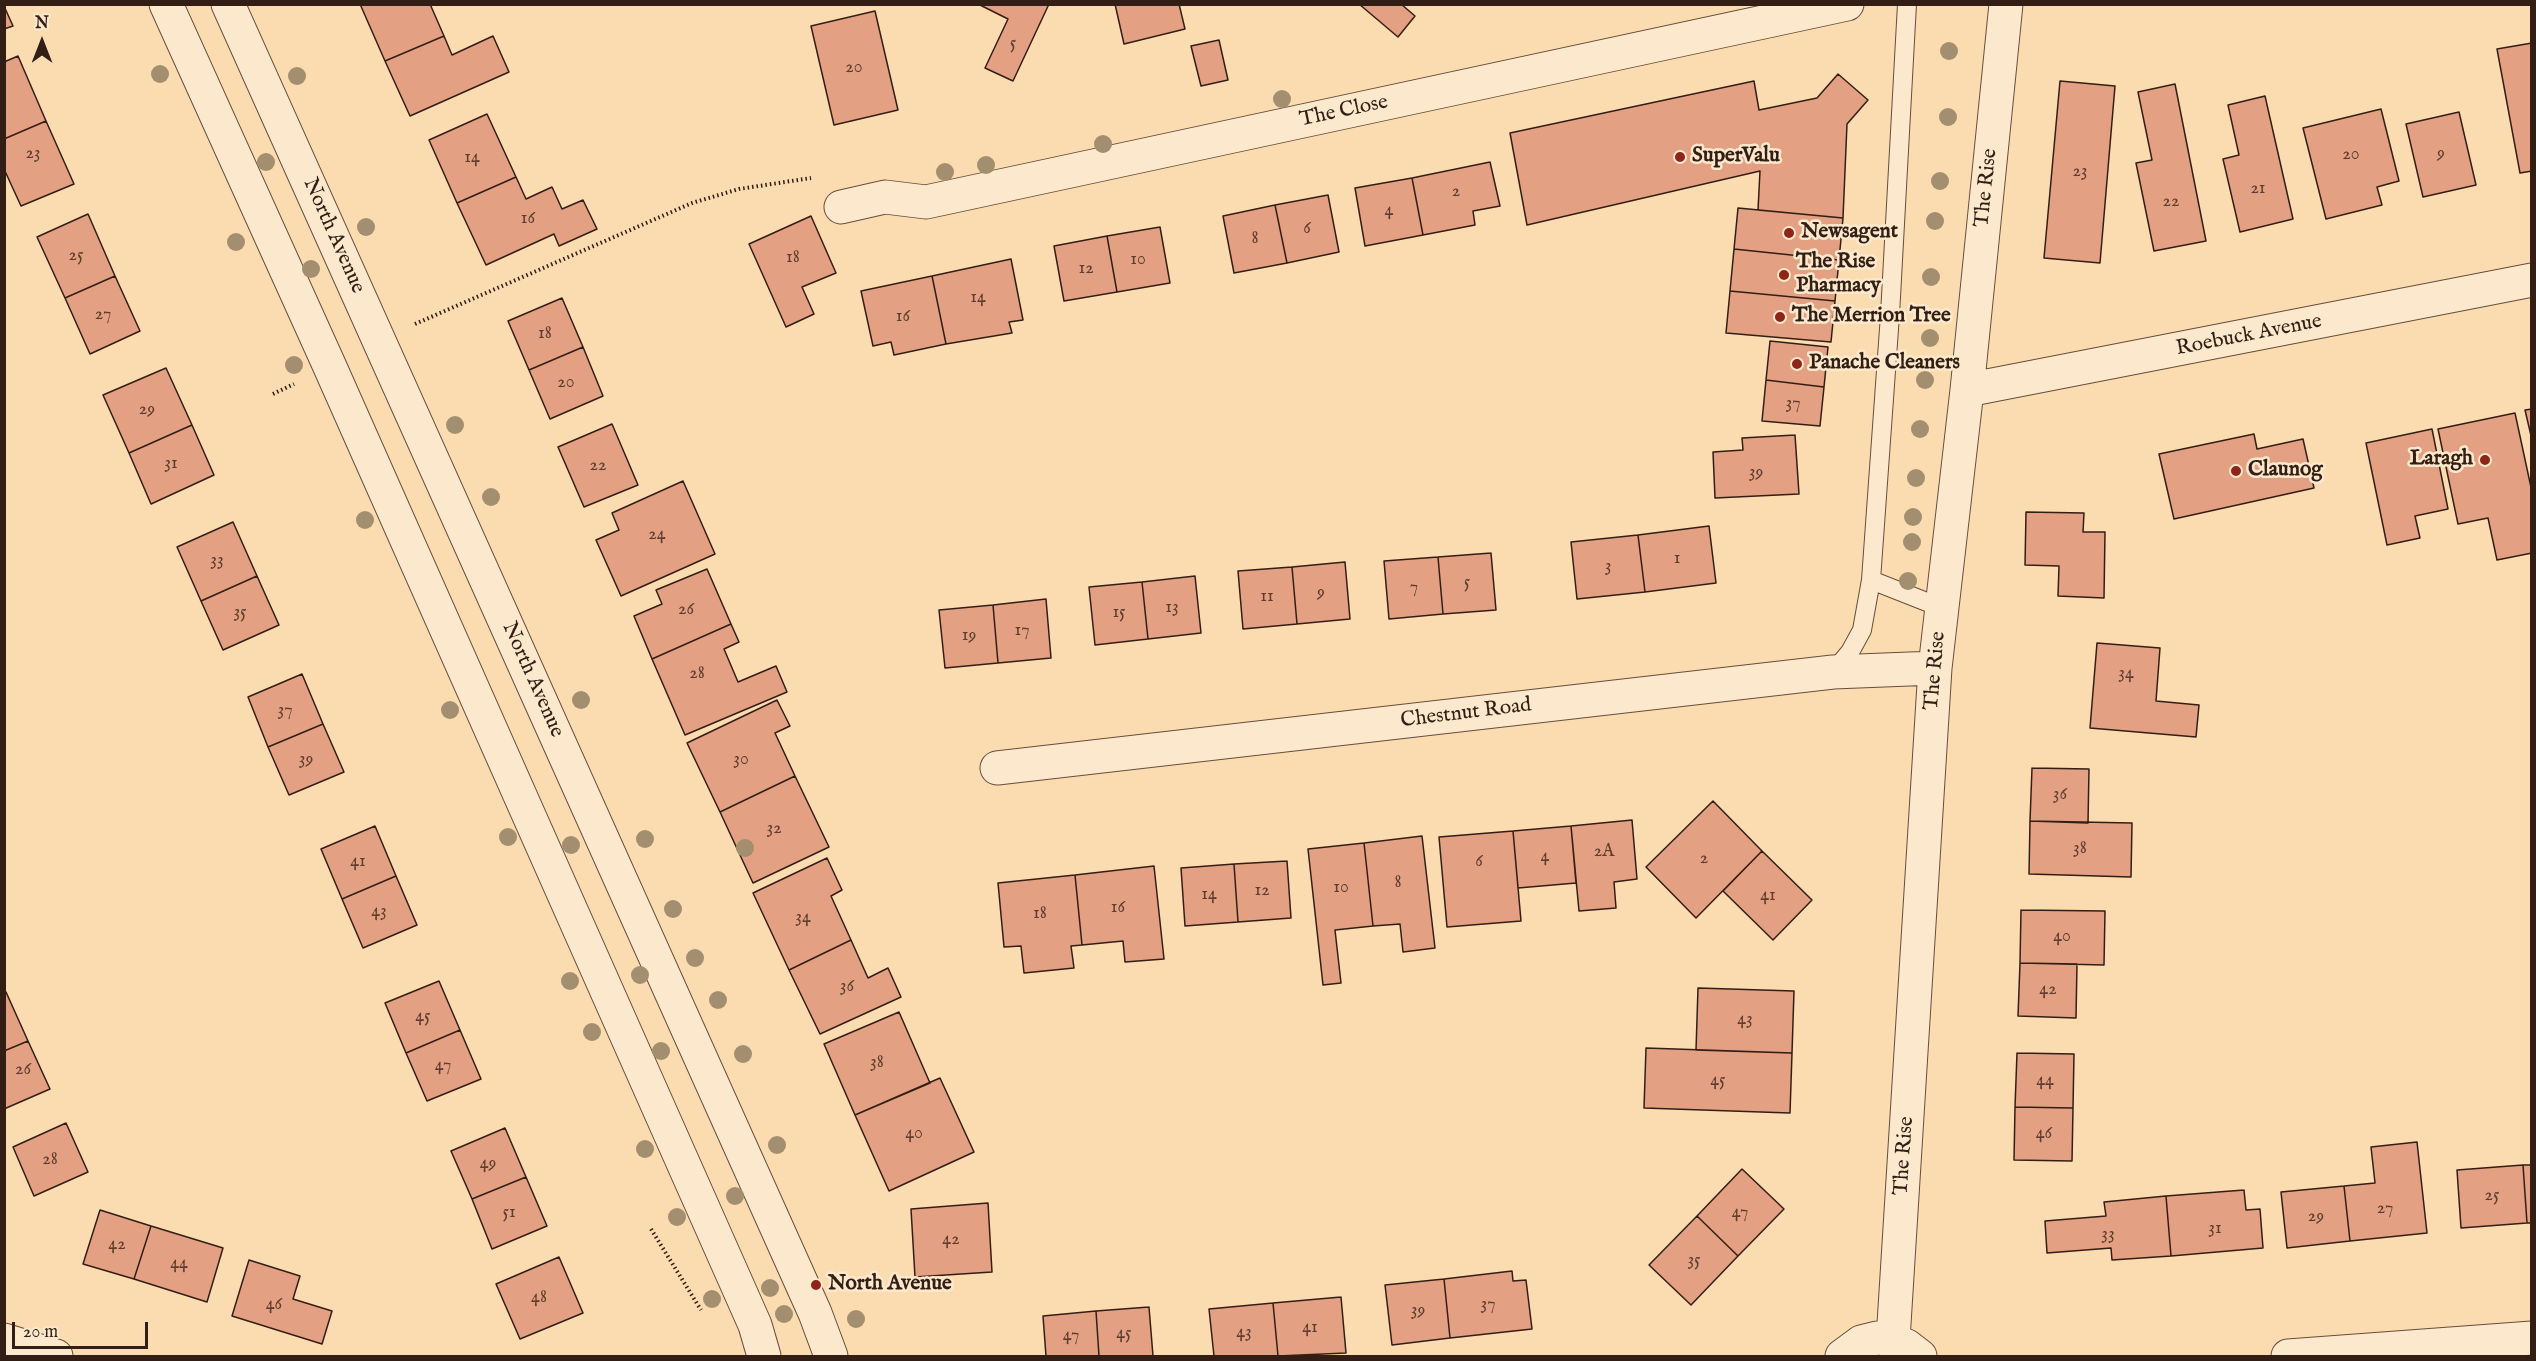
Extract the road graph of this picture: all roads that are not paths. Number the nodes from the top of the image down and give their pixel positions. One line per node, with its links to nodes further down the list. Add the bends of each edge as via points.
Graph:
1 (166, 4): 18 (street, via 741,1292)
2 (228, 4): 19 (street, North Avenue, via 816,1313)
3 (1847, 4): 6 (street, The Close, via 926,202 885,197)
4 (1907, 4): 9 (lane)
5 (2006, 4): 8 (street, The Rise)
6 (840, 207)
7 (2532, 280): 8 (street, Roebuck Avenue)
8 (1967, 390): 10 (street, The Rise)
9 (1871, 579): 10 (lane); 12 (lane, via 1862,630)
10 (1942, 608): 11 (street, The Rise)
11 (1935, 668): 12 (street, Chestnut Road); 16 (street, The Rise)
12 (1833, 672): 13 (street, Chestnut Road)
13 (997, 768)
14 (2532, 1338): 21 (street)
15 (4, 1340): 17 (street)
16 (1906, 1348): 20 (street, via 1877,1338 1861,1342)
17 (56, 1356)
18 (764, 1356)
19 (831, 1356)
20 (1842, 1356)
21 (2288, 1356)

